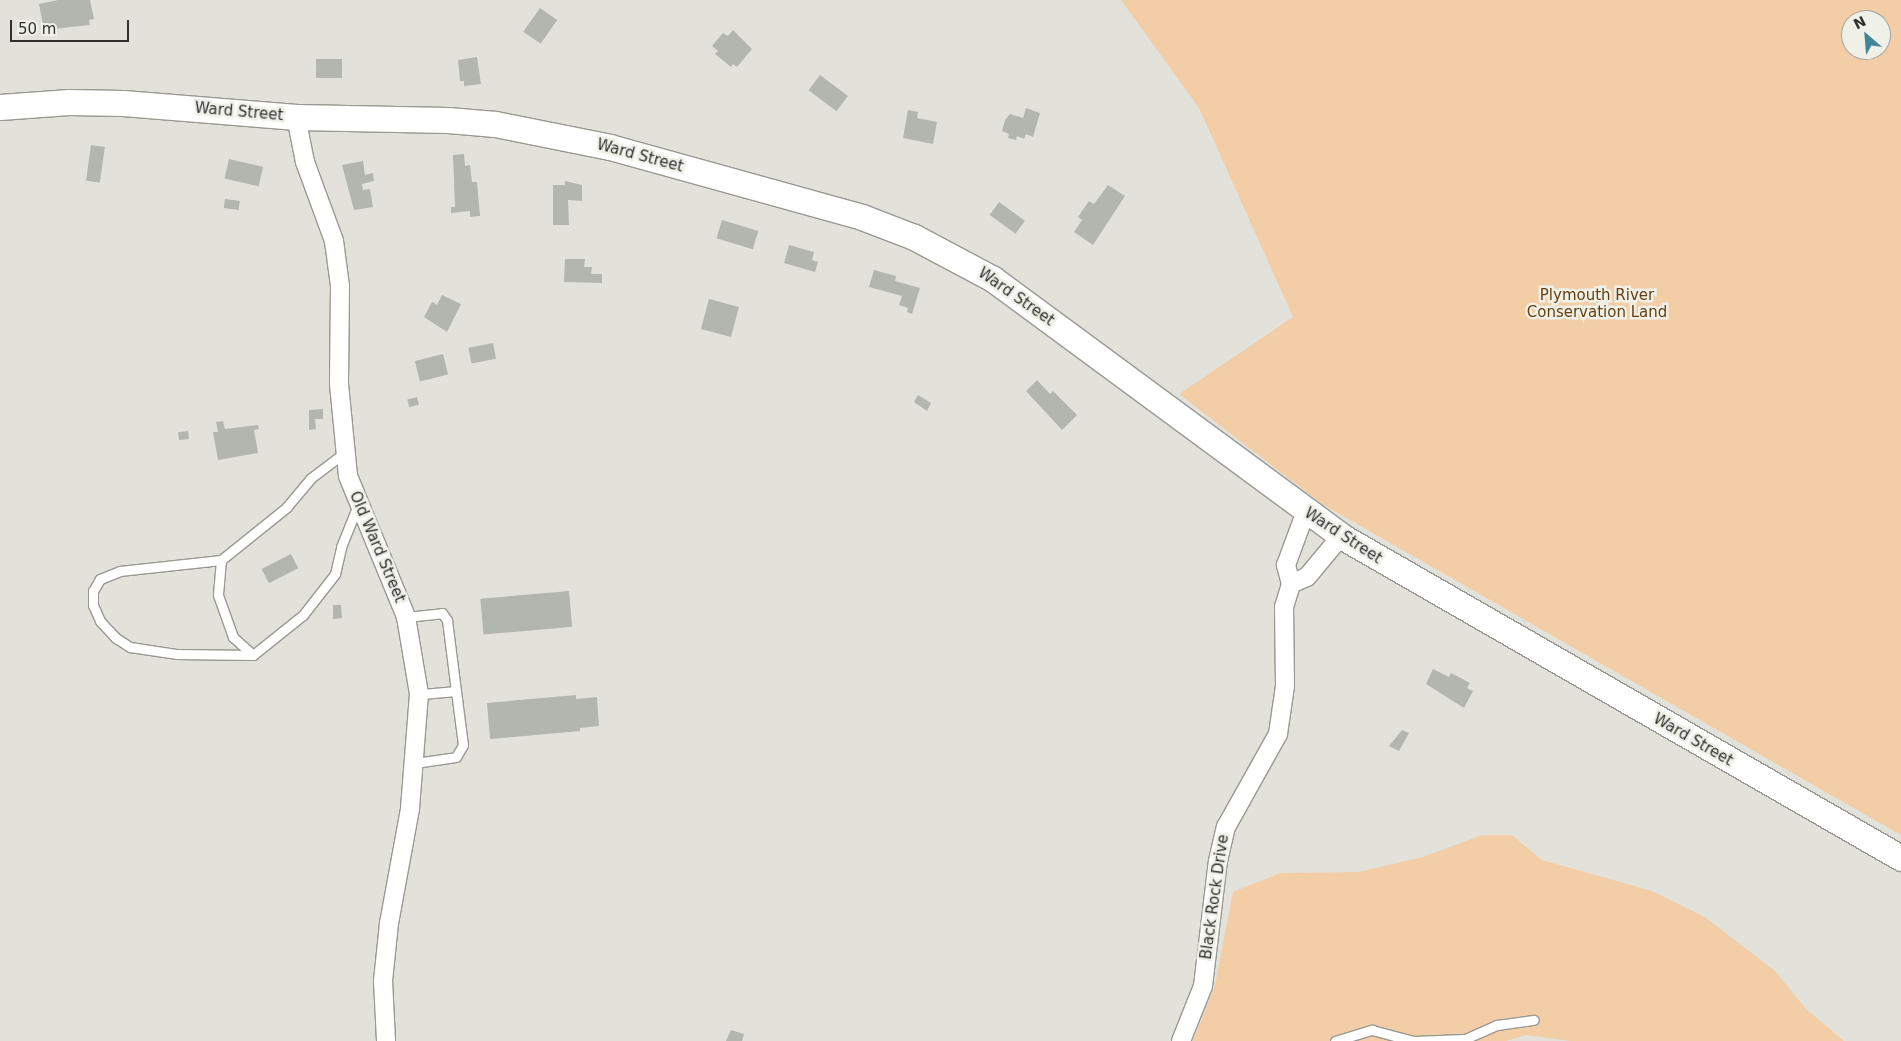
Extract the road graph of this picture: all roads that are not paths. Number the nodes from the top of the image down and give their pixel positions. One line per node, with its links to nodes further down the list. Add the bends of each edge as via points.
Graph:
1 (0, 107): 2 (street, Ward Street, via 69,102 123,103)
2 (296, 117): 3 (street, Old Ward Street, via 305,162 334,241 340,286 339,384); 5 (street, Ward Street, via 448,120 539,131 826,207 914,237 993,278)
3 (344, 453): 4 (street, Old Ward Street); 7 (lane, via 311,478 287,507)
4 (358, 505): 9 (street, Old Ward Street); 10 (lane, via 341,546 335,574 303,615)
5 (1306, 511): 6 (street, Ward Street); 8 (street, Black Rock Drive, via 1286,565)
6 (1341, 536): 8 (street, via 1307,577); 14 (street, Ward Street)
7 (221, 560): 10 (lane, via 218,595 233,637); 10 (lane, via 120,571 100,579 93,591 93,605 100,621 130,647 177,654)
8 (1291, 584): 17 (street, Black Rock Drive, via 1284,607 1285,686 1278,734 1226,827 1218,861 1203,986)
9 (406, 617): 11 (lane, via 442,613 447,620); 12 (street, Old Ward Street)
10 (253, 655)
11 (456, 691): 12 (lane); 13 (lane, via 462,752 456,757)
12 (419, 694): 13 (street, Old Ward Street)
13 (416, 763): 16 (street, Old Ward Street, via 383,981)
14 (1901, 858)
15 (1534, 1020): 18 (lane, via 1497,1025 1465,1039 1413,1040 1372,1030)
16 (386, 1041)
17 (1181, 1041)
18 (1335, 1041)

